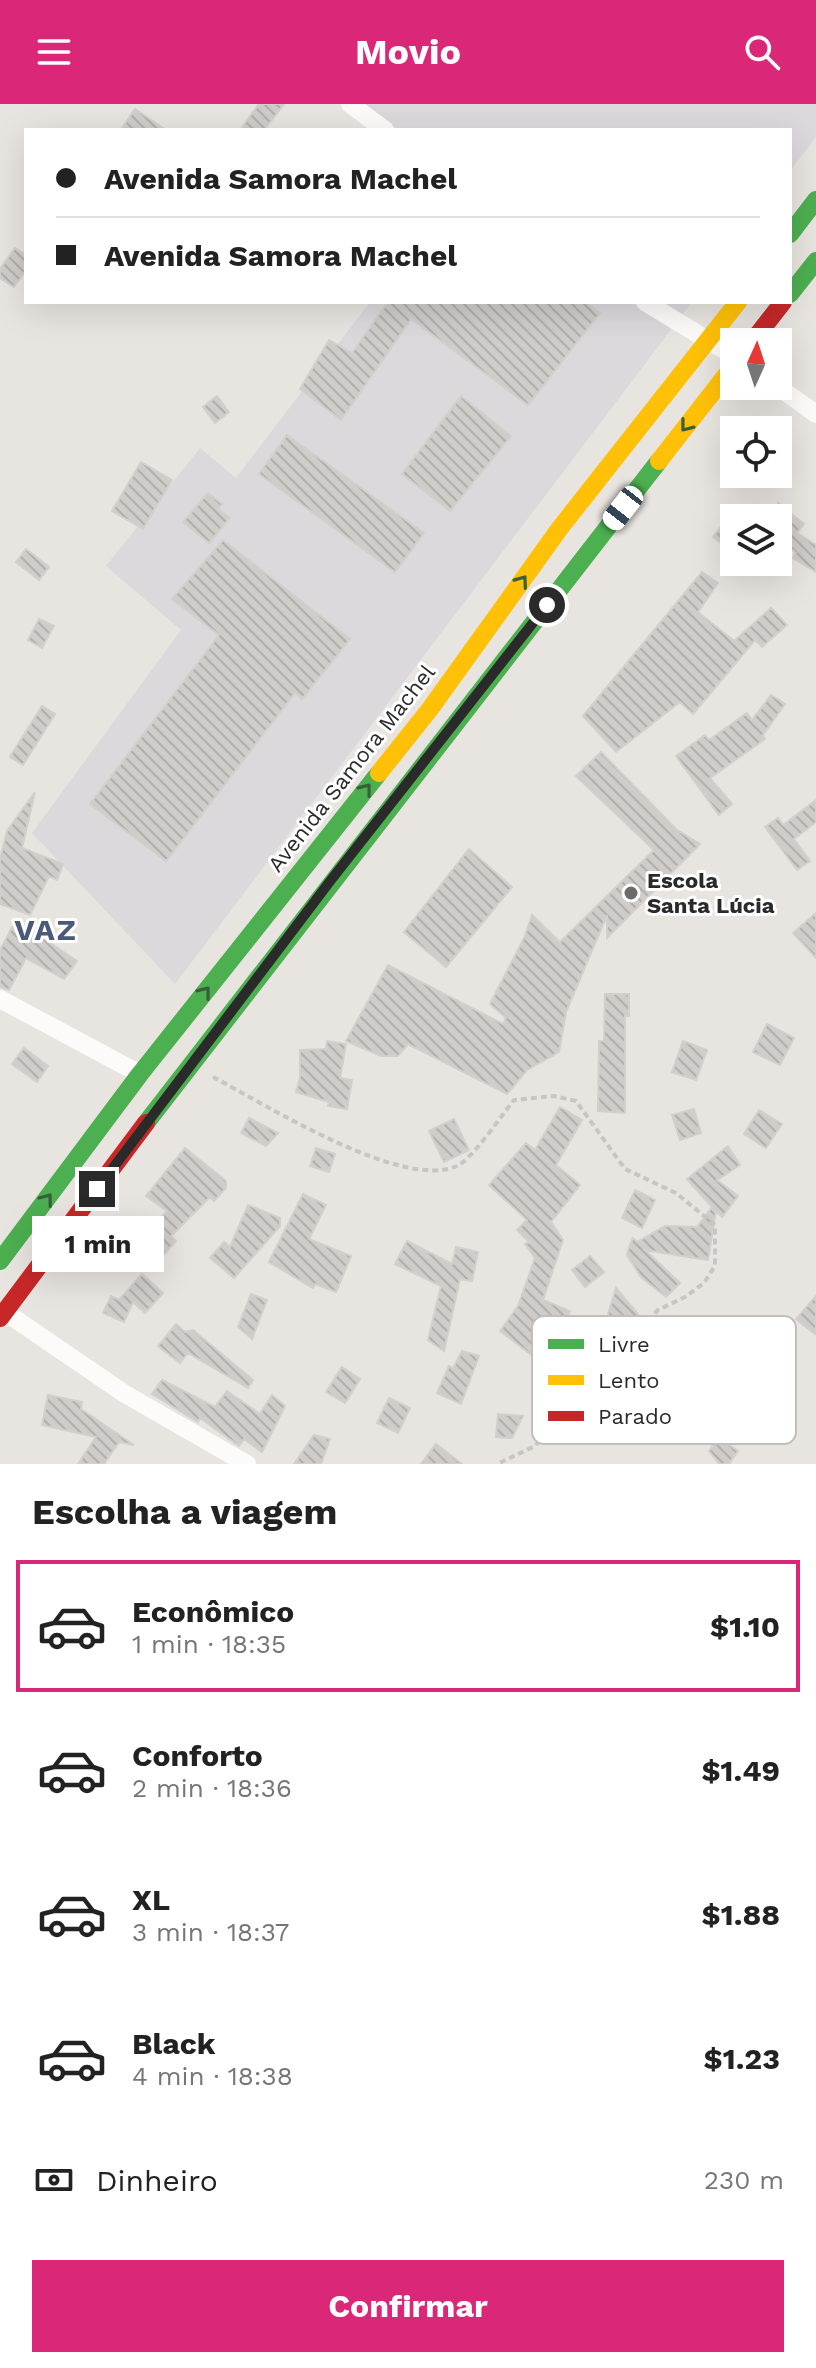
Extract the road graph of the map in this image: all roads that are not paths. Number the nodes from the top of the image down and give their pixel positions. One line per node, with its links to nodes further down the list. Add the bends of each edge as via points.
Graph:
1 (350, 104): 2 (street)
2 (382, 128)
3 (816, 200): 4 (highway)
4 (792, 231)
5 (816, 261): 6 (highway)
6 (792, 291)
7 (648, 304): 11 (street)
8 (736, 304): 11 (highway, Avenida Samora Machel)
9 (781, 304): 10 (highway)
10 (763, 328)
11 (709, 339): 12 (street); 17 (highway, Avenida Samora Machel, one-way to 11, via 430,709 560,528)
12 (720, 346)
13 (720, 383): 19 (highway, one-way to 19, via 189,1065)
14 (792, 397): 15 (street)
15 (816, 414)
16 (0, 999): 17 (street)
17 (140, 1074): 18 (highway, Avenida Samora Machel, one-way to 17)
18 (0, 1261)
19 (2, 1315): 20 (street)
20 (247, 1464)

